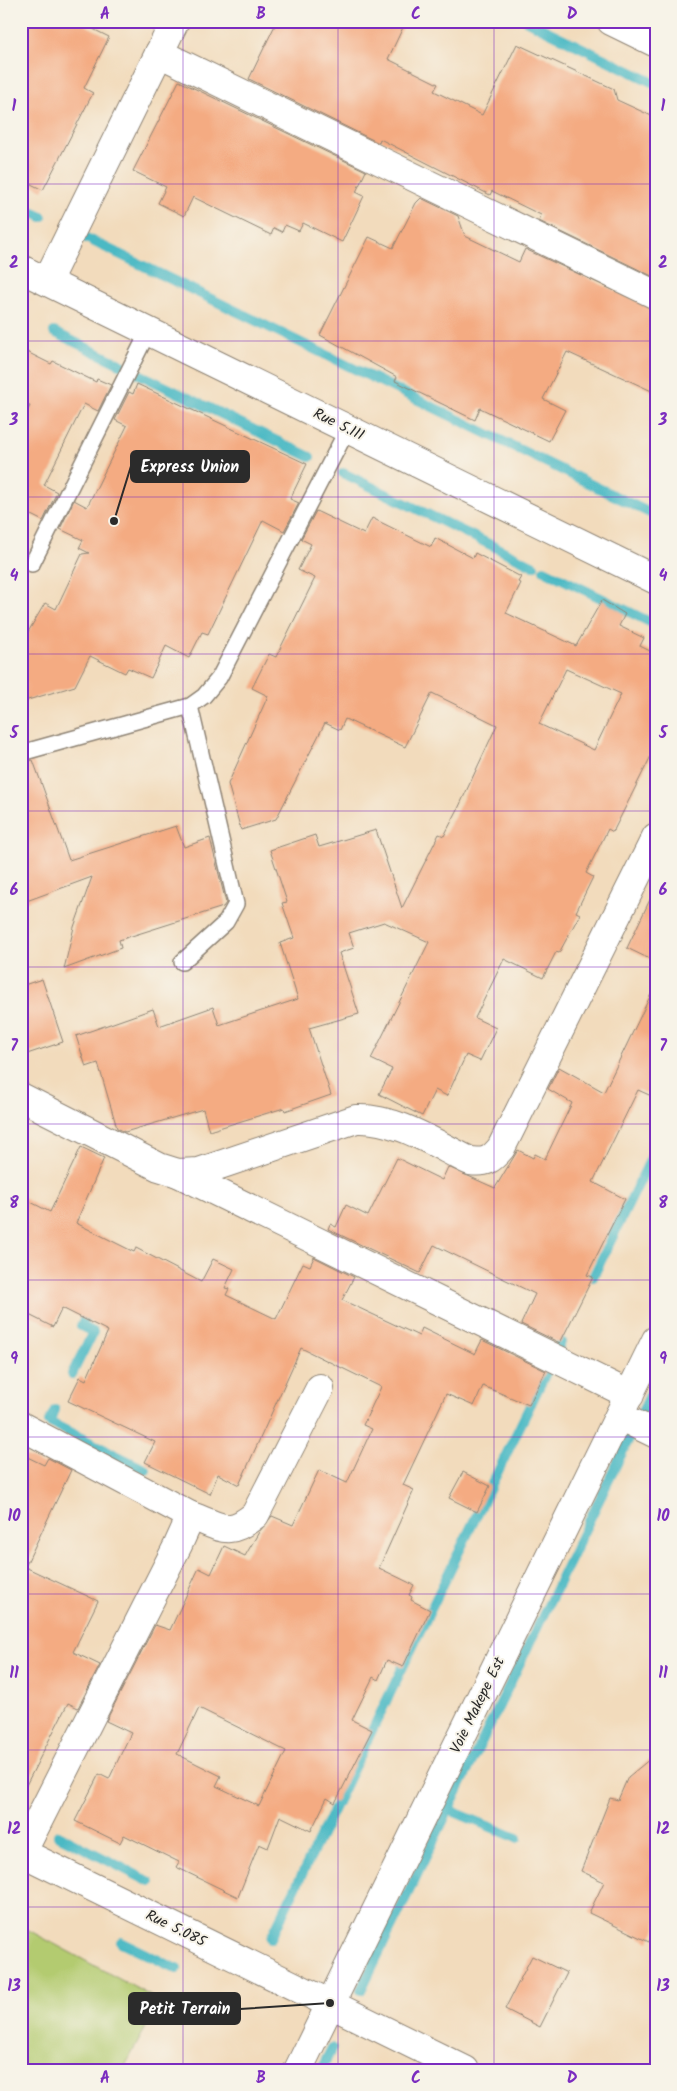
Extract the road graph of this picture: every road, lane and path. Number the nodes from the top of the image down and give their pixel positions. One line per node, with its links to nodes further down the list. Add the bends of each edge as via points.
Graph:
1 (175, 21): 4 (street)
2 (611, 21): 3 (street)
3 (656, 43)
4 (159, 53): 6 (street); 7 (street)
5 (21, 269): 6 (street, Rue 5.111)
6 (46, 282): 8 (street, Rue 5.111)
7 (656, 295)
8 (148, 332): 9 (street, Rue 5.111); 10 (lane)
9 (348, 428): 11 (street, Rue 5.111); 12 (lane, via 219,678 204,696)
10 (32, 564)
11 (656, 580)
12 (190, 706): 13 (lane); 15 (lane, via 236,904 226,922)
13 (21, 753)
14 (656, 837): 17 (street, via 501,1148 491,1160 482,1163 470,1161 391,1123 372,1118 356,1119 199,1172)
15 (182, 962)
16 (21, 1097): 17 (street, via 159,1167)
17 (178, 1173): 20 (street)
18 (656, 1340): 20 (street, Voie Makepe Est)
19 (320, 1388): 23 (street, via 254,1514 241,1526 225,1530)
20 (625, 1406): 22 (street); 25 (street, Voie Makepe Est)
21 (21, 1426): 23 (street)
22 (656, 1434)
23 (191, 1516): 24 (street)
24 (22, 1853): 25 (street, Rue 5.085)
25 (330, 2004): 26 (street, Voie Makepe Est); 27 (street, Rue 5.085)
26 (298, 2070)
27 (466, 2070)

